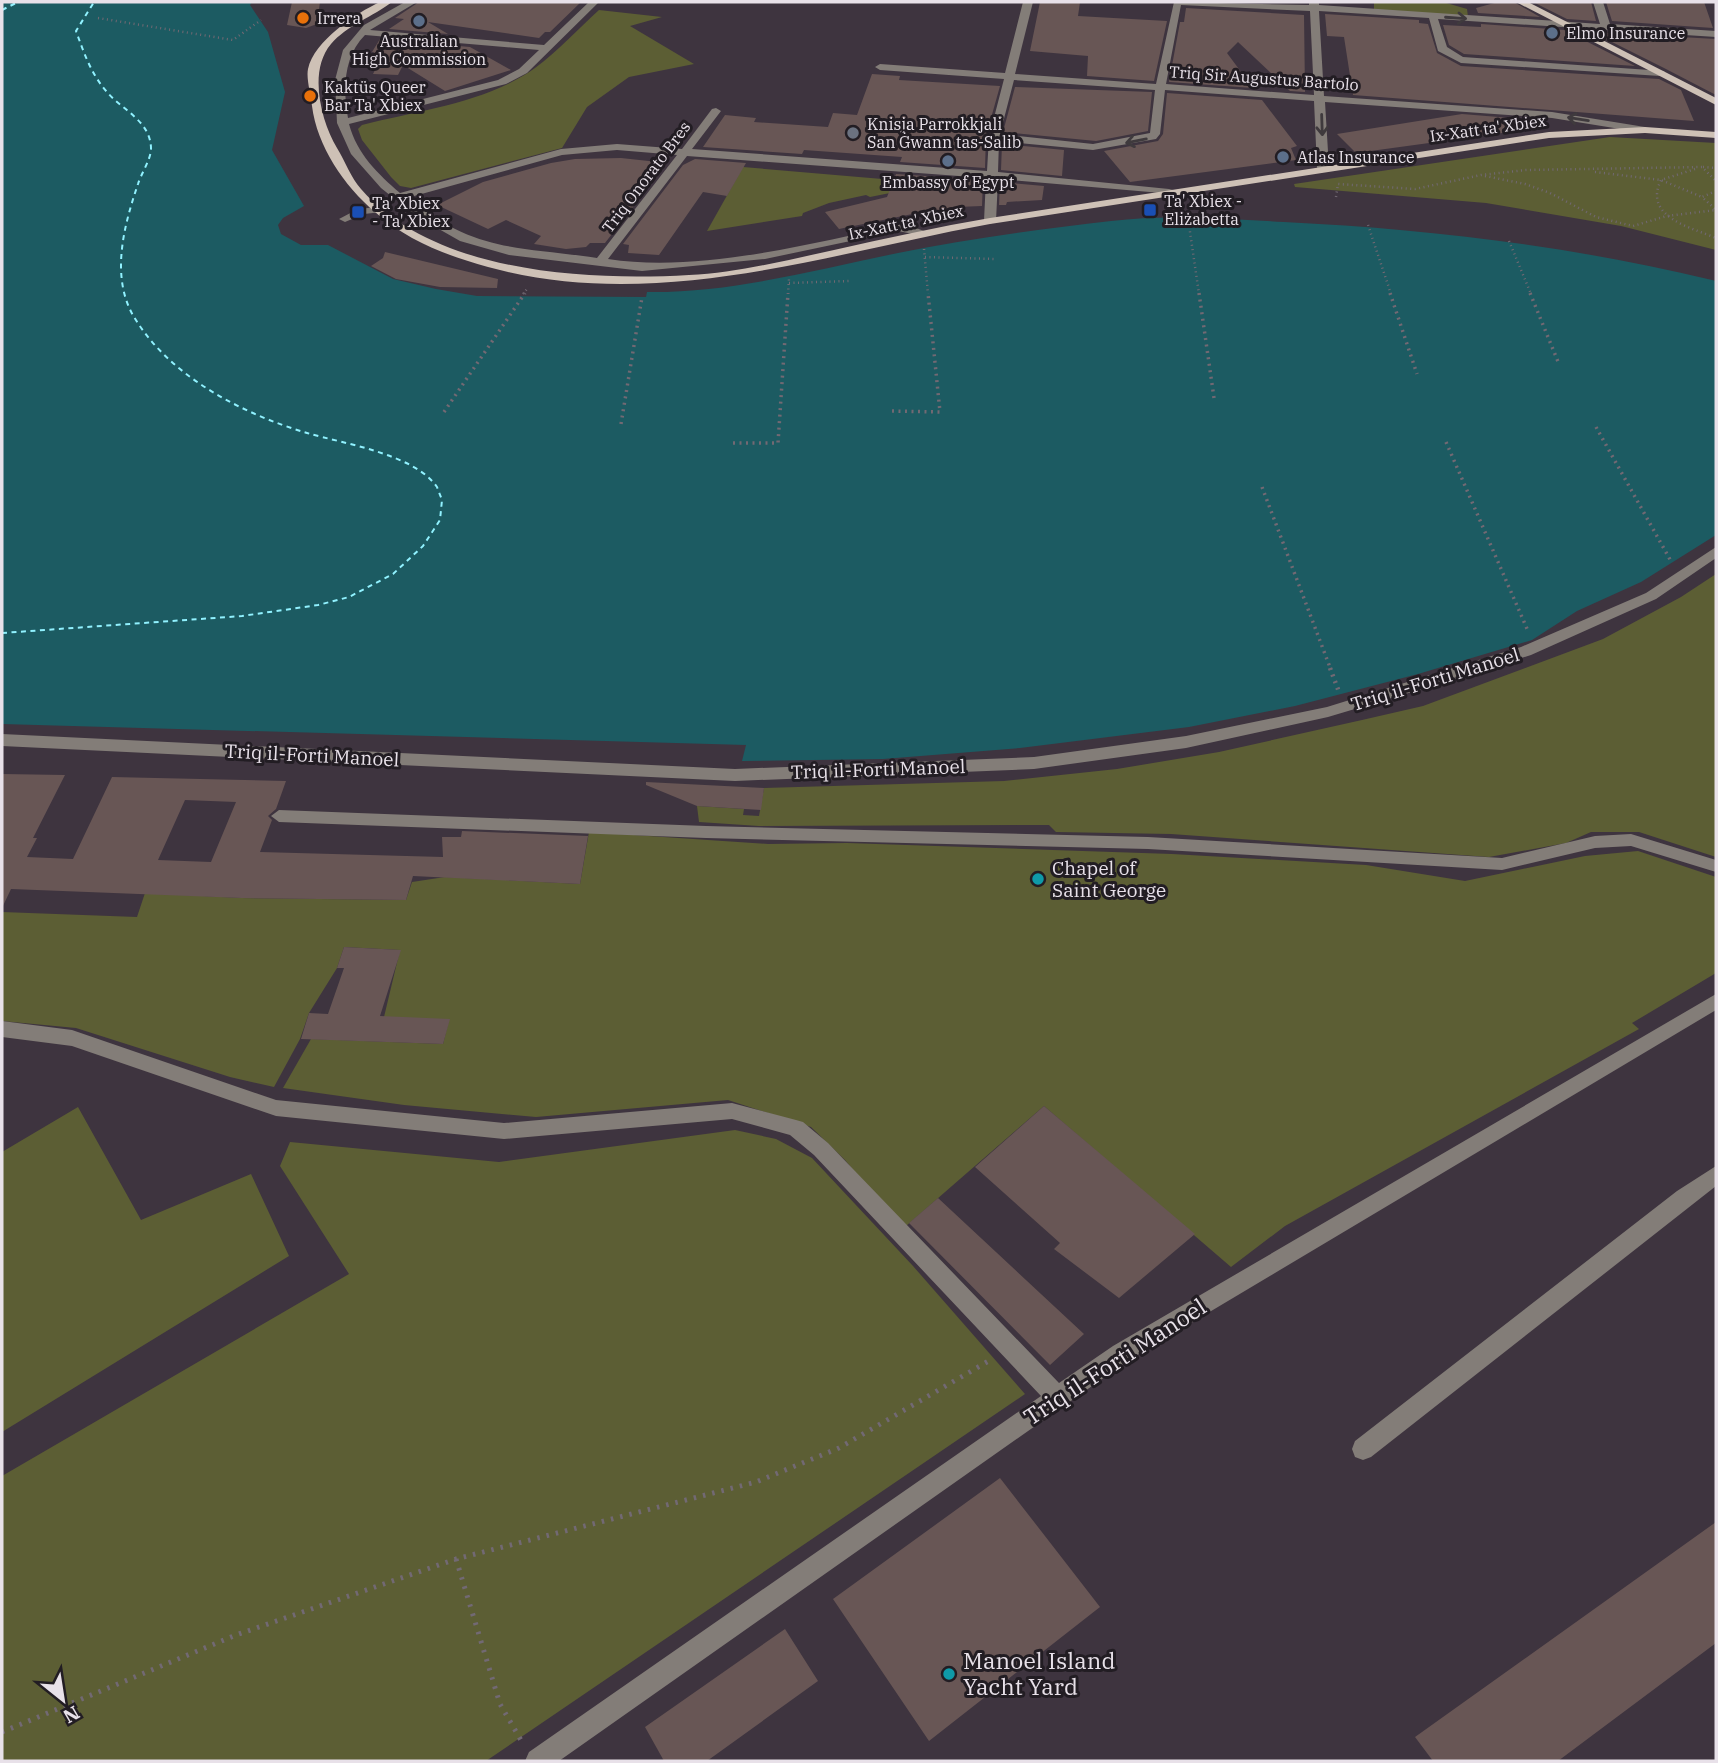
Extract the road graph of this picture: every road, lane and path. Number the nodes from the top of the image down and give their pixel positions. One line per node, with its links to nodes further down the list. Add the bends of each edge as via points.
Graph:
1 (387, 2): 41 (main road, Ix-Xatt ta' Xbiex, via 327,42 313,69 320,128 356,191)
2 (412, 2): 13 (street)
3 (594, 2): 15 (street)
4 (1028, 2): 18 (street)
5 (1521, 2): 11 (main road)
6 (1598, 2): 12 (street)
7 (1315, 5): 8 (street); 19 (street, via 1177,5); 20 (street)
8 (1433, 17): 11 (street, one-way to 11); 17 (street, via 1444,51 1461,60)
9 (98, 18): 10 (path, via 233,40)
10 (261, 20)
11 (1565, 25): 12 (street); 17 (main road)
12 (1606, 28): 14 (street)
13 (363, 32): 15 (street); 23 (street, via 348,47 338,76)
14 (1716, 34)
15 (549, 48): 23 (street, via 502,82)
16 (880, 66): 18 (street, Triq Sir Augustus Bartolo)
17 (1660, 73): 21 (main road)
18 (1008, 76): 19 (street, Triq Sir Augustus Bartolo); 26 (street)
19 (1160, 87): 20 (street, Triq Sir Augustus Bartolo); 26 (street, one-way to 26, via 1155,134 1147,139 1093,147)
20 (1322, 97): 24 (street, Triq Sir Augustus Bartolo, one-way to 20, via 1552,115); 29 (street, one-way to 29)
21 (1716, 102)
22 (716, 111): 27 (street, Triq Onorato Bres)
23 (341, 122): 38 (street, via 362,163)
24 (1646, 130): 25 (main road, Ix-Xatt ta' Xbiex); 29 (main road, Ix-Xatt ta' Xbiex, via 1549,135)
25 (1716, 135)
26 (994, 137): 32 (street)
27 (686, 151): 32 (street); 38 (street, via 617,147 561,152); 56 (street, Triq Onorato Bres)
28 (1702, 167): 30 (path); 31 (path); 34 (path); 35 (path)
29 (1323, 168): 37 (main road, Ix-Xatt ta' Xbiex)
30 (1716, 168)
31 (1584, 170): 33 (path); 34 (path)
32 (992, 175): 37 (street); 46 (street)
33 (1481, 175): 39 (path, via 1415,189 1338,184); 43 (path, via 1525,184 1596,217 1633,226)
34 (1661, 180): 40 (path); 43 (path, via 1655,194 1657,206)
35 (1716, 181)
36 (1716, 191): 40 (path)
37 (1169, 192): 46 (main road, Ix-Xatt ta' Xbiex)
38 (398, 197): 56 (street, via 420,217 462,239 517,255)
39 (1336, 197)
40 (1702, 197): 42 (path)
41 (378, 210): 45 (street); 48 (main road, Ix-Xatt ta' Xbiex, via 401,229 450,253 516,271 579,279 690,279 735,274)
42 (1716, 210): 43 (path)
43 (1667, 216): 49 (path)
44 (1188, 218): 62 (path)
45 (345, 219)
46 (990, 221): 48 (main road, Ix-Xatt ta' Xbiex)
47 (1368, 225): 61 (path)
48 (923, 233): 56 (street, via 898,228 728,262 637,267)
49 (1715, 237)
50 (1509, 241): 60 (path)
51 (936, 246): 54 (path)
52 (924, 248): 53 (path)
53 (925, 257): 54 (path); 64 (path, via 940,412)
54 (939, 257): 55 (path)
55 (996, 258)
56 (601, 261)
57 (849, 281): 68 (path, via 789,280 778,443)
58 (527, 289): 63 (path)
59 (642, 297): 65 (path)
60 (1559, 364)
61 (1417, 374)
62 (1214, 398)
63 (444, 411)
64 (892, 411)
65 (621, 424)
66 (1596, 427): 71 (path)
67 (1446, 442): 72 (path)
68 (733, 443)
69 (1262, 487): 73 (path)
70 (1716, 551): 74 (street, Triq il-Forti Manoel, via 1651,596 1526,651 1436,679 1328,712 1186,742 1034,763 735,775)
71 (1672, 564)
72 (1532, 640)
73 (1342, 700)
74 (2, 740)
75 (279, 817): 76 (street, via 1148,843 1502,864 1595,842 1631,840)
76 (1716, 866)
77 (1716, 1001): 81 (street, Triq il-Forti Manoel, via 1121,1353)
78 (2, 1029): 80 (street, via 72,1038 276,1108 504,1131 732,1111 796,1128)
79 (1716, 1175): 82 (street)
80 (1010, 1348): 81 (street); 83 (path, via 839,1448 756,1482)
81 (1058, 1398): 85 (street, Triq il-Forti Manoel)
82 (1363, 1448)
83 (456, 1559): 84 (path, via 236,1635); 85 (path, via 500,1704)
84 (2, 1732)
85 (532, 1756)

